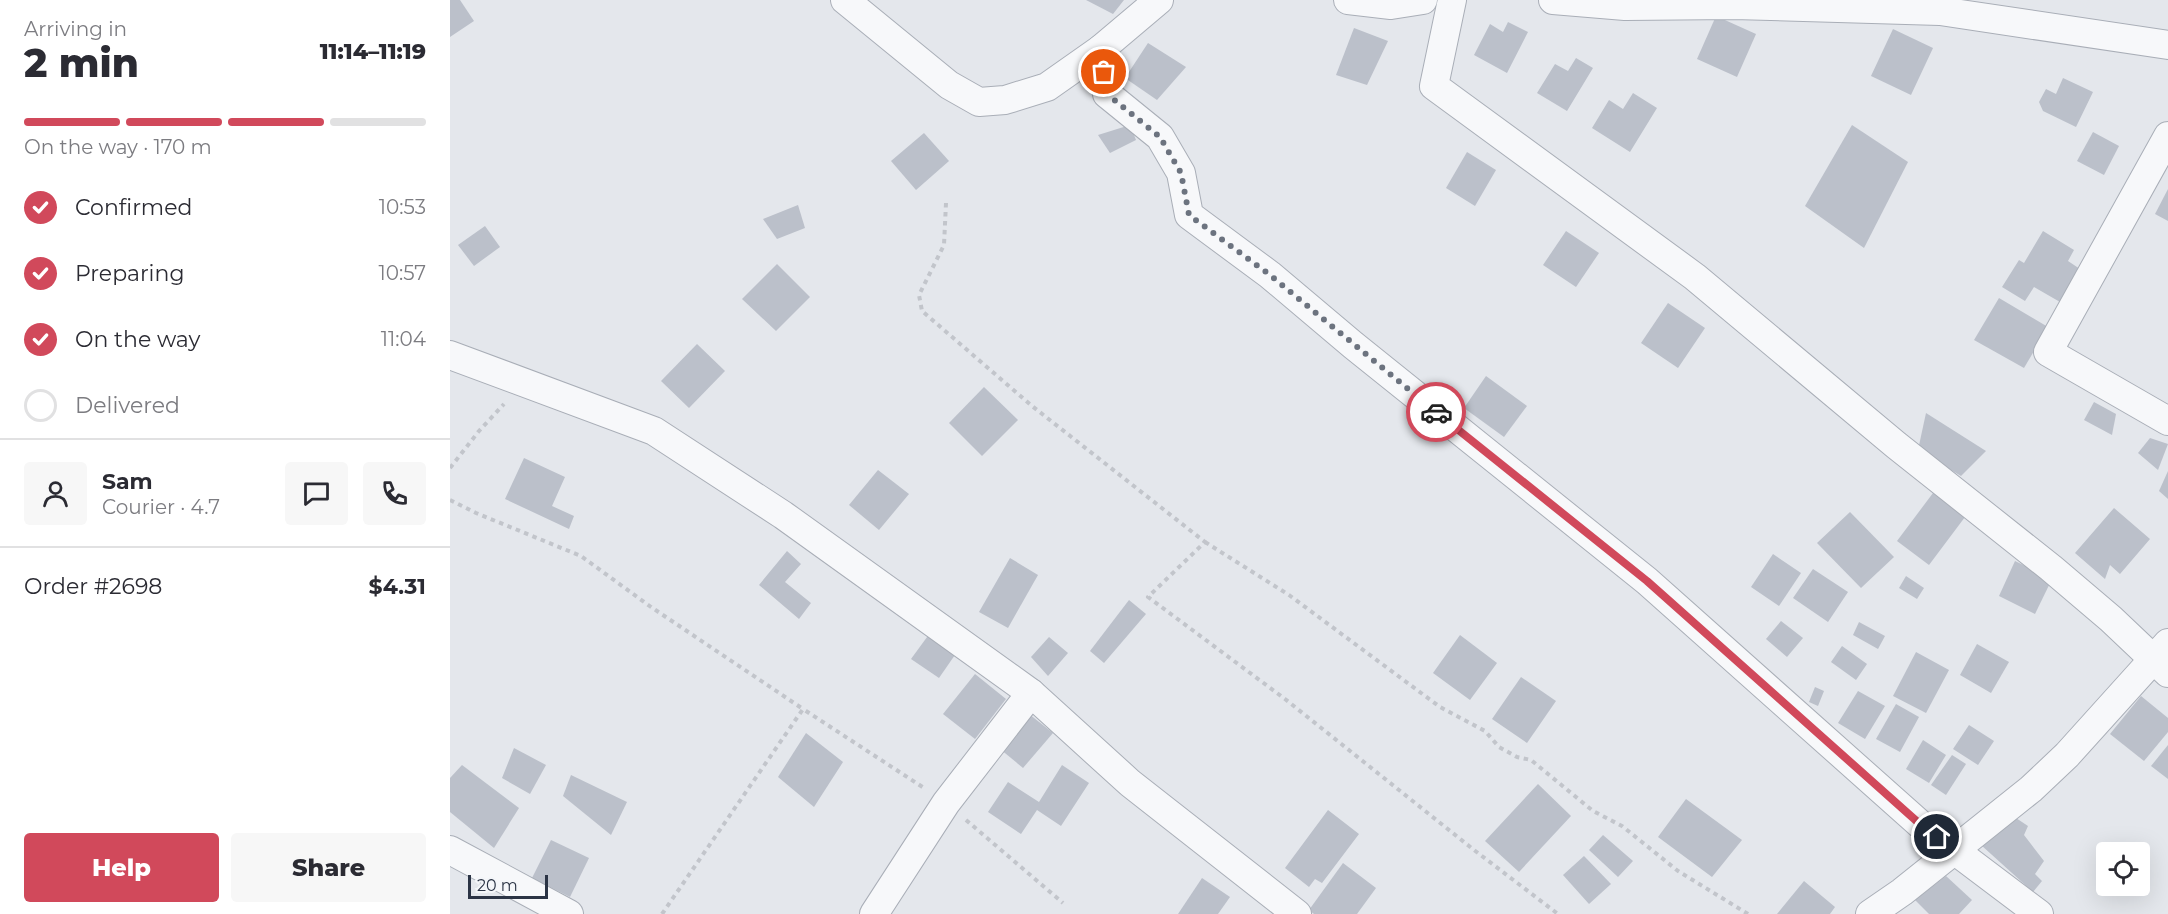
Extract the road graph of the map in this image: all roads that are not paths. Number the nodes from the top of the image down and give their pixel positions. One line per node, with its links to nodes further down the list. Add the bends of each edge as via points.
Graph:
1 (845, 0): 8 (street, via 949,85 979,102 1005,100 1047,87)
2 (1159, 0): 8 (street)
3 (1348, 0): 4 (street, via 1391,5)
4 (1423, 0)
5 (1452, 0): 12 (street, via 1434,86 1695,277 1896,445)
6 (1553, 0): 7 (street, via 1625,6 1940,10)
7 (2168, 45)
8 (1101, 49): 14 (street, via 1107,94 1160,137 1181,173 1189,215 1270,275 1647,581 1921,825)
9 (2168, 136): 11 (street, via 2048,352)
10 (450, 355): 13 (street, via 654,431 783,515)
11 (2168, 421)
12 (2163, 658): 14 (street, via 2031,789)
13 (1031, 693): 17 (street, via 946,803); 18 (street, via 1130,783)
14 (1953, 849): 19 (street); 20 (street)
15 (450, 850): 16 (street)
16 (568, 914)
17 (874, 914)
18 (1297, 914)
19 (1870, 914)
20 (2039, 914)

